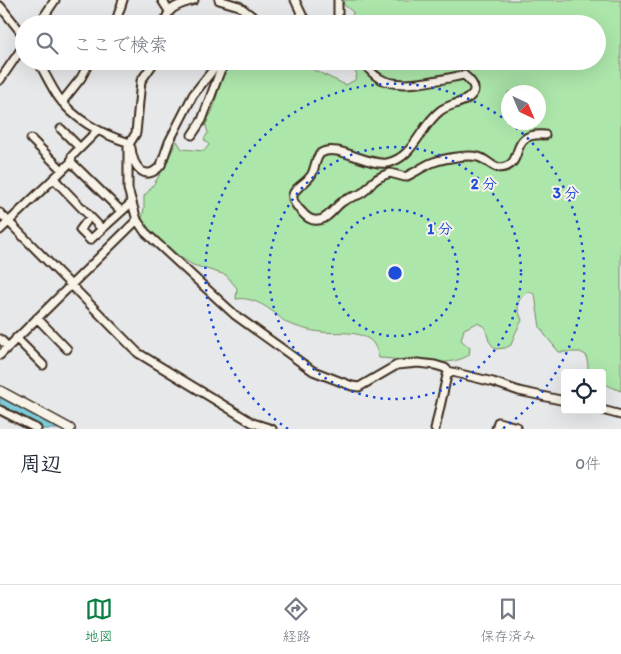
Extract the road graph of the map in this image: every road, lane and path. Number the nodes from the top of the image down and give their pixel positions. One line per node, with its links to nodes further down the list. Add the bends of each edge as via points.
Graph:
1 (55, 0): 11 (street)
2 (123, 0): 12 (street)
3 (162, 0): 10 (street)
4 (194, 0): 10 (street)
5 (219, 0): 8 (street)
6 (295, 0): 14 (street)
7 (338, 0): 15 (street)
8 (240, 3): 13 (street)
9 (0, 6): 16 (street)
10 (172, 6)
11 (45, 15)
12 (118, 15)
13 (253, 15)
14 (302, 15)
15 (339, 15)
16 (15, 25)
17 (15, 58): 24 (street)
18 (43, 70): 25 (street)
19 (85, 70): 25 (street)
20 (149, 70): 31 (street, via 141,81 136,133)
21 (213, 70): 31 (street, via 193,95 158,169 147,173 136,167)
22 (221, 70): 28 (street, via 202,120)
23 (370, 70): 29 (street, via 377,78 398,84 464,75 474,87 473,93 466,101 438,112 410,148 396,160 373,164 349,154 322,152 310,177 295,190 293,199 306,217 318,221 323,219 343,201 360,194 390,173 405,177 430,164 463,157 479,157 497,168 506,167 516,157 522,141 534,134)
24 (0, 80)
25 (62, 102): 27 (street, via 83,122)
26 (61, 129): 32 (street)
27 (98, 130): 31 (street); 32 (street)
28 (192, 135)
29 (545, 135)
30 (31, 139): 34 (street)
31 (130, 143): 36 (street, via 127,178)
32 (80, 148): 33 (street)
33 (71, 162): 34 (street); 37 (street)
34 (62, 170): 35 (street)
35 (54, 178): 40 (street); 42 (street)
36 (131, 203): 37 (street); 39 (street)
37 (121, 211): 42 (street)
38 (0, 213): 40 (street)
39 (137, 220): 44 (street); 52 (street, via 145,232 235,315 313,371 359,387 397,366 426,364)
40 (8, 222): 43 (street); 44 (street)
41 (86, 222): 42 (street, via 80,230 90,240)
42 (102, 229)
43 (0, 230)
44 (70, 285): 45 (street); 60 (street, via 144,358 253,423)
45 (37, 318): 46 (street); 49 (street)
46 (16, 338): 48 (street); 51 (street)
47 (0, 339): 48 (street)
48 (8, 347): 50 (street)
49 (67, 349)
50 (0, 355)
51 (43, 365)
52 (448, 371): 54 (street); 61 (street)
53 (0, 391): 59 (main road)
54 (561, 400)
55 (0, 410): 58 (street)
56 (606, 411): 57 (street)
57 (621, 415)
58 (38, 429)
59 (70, 429)
60 (272, 429)
61 (435, 429)
62 (496, 429): 63 (street, via 498,422)
63 (517, 429)

